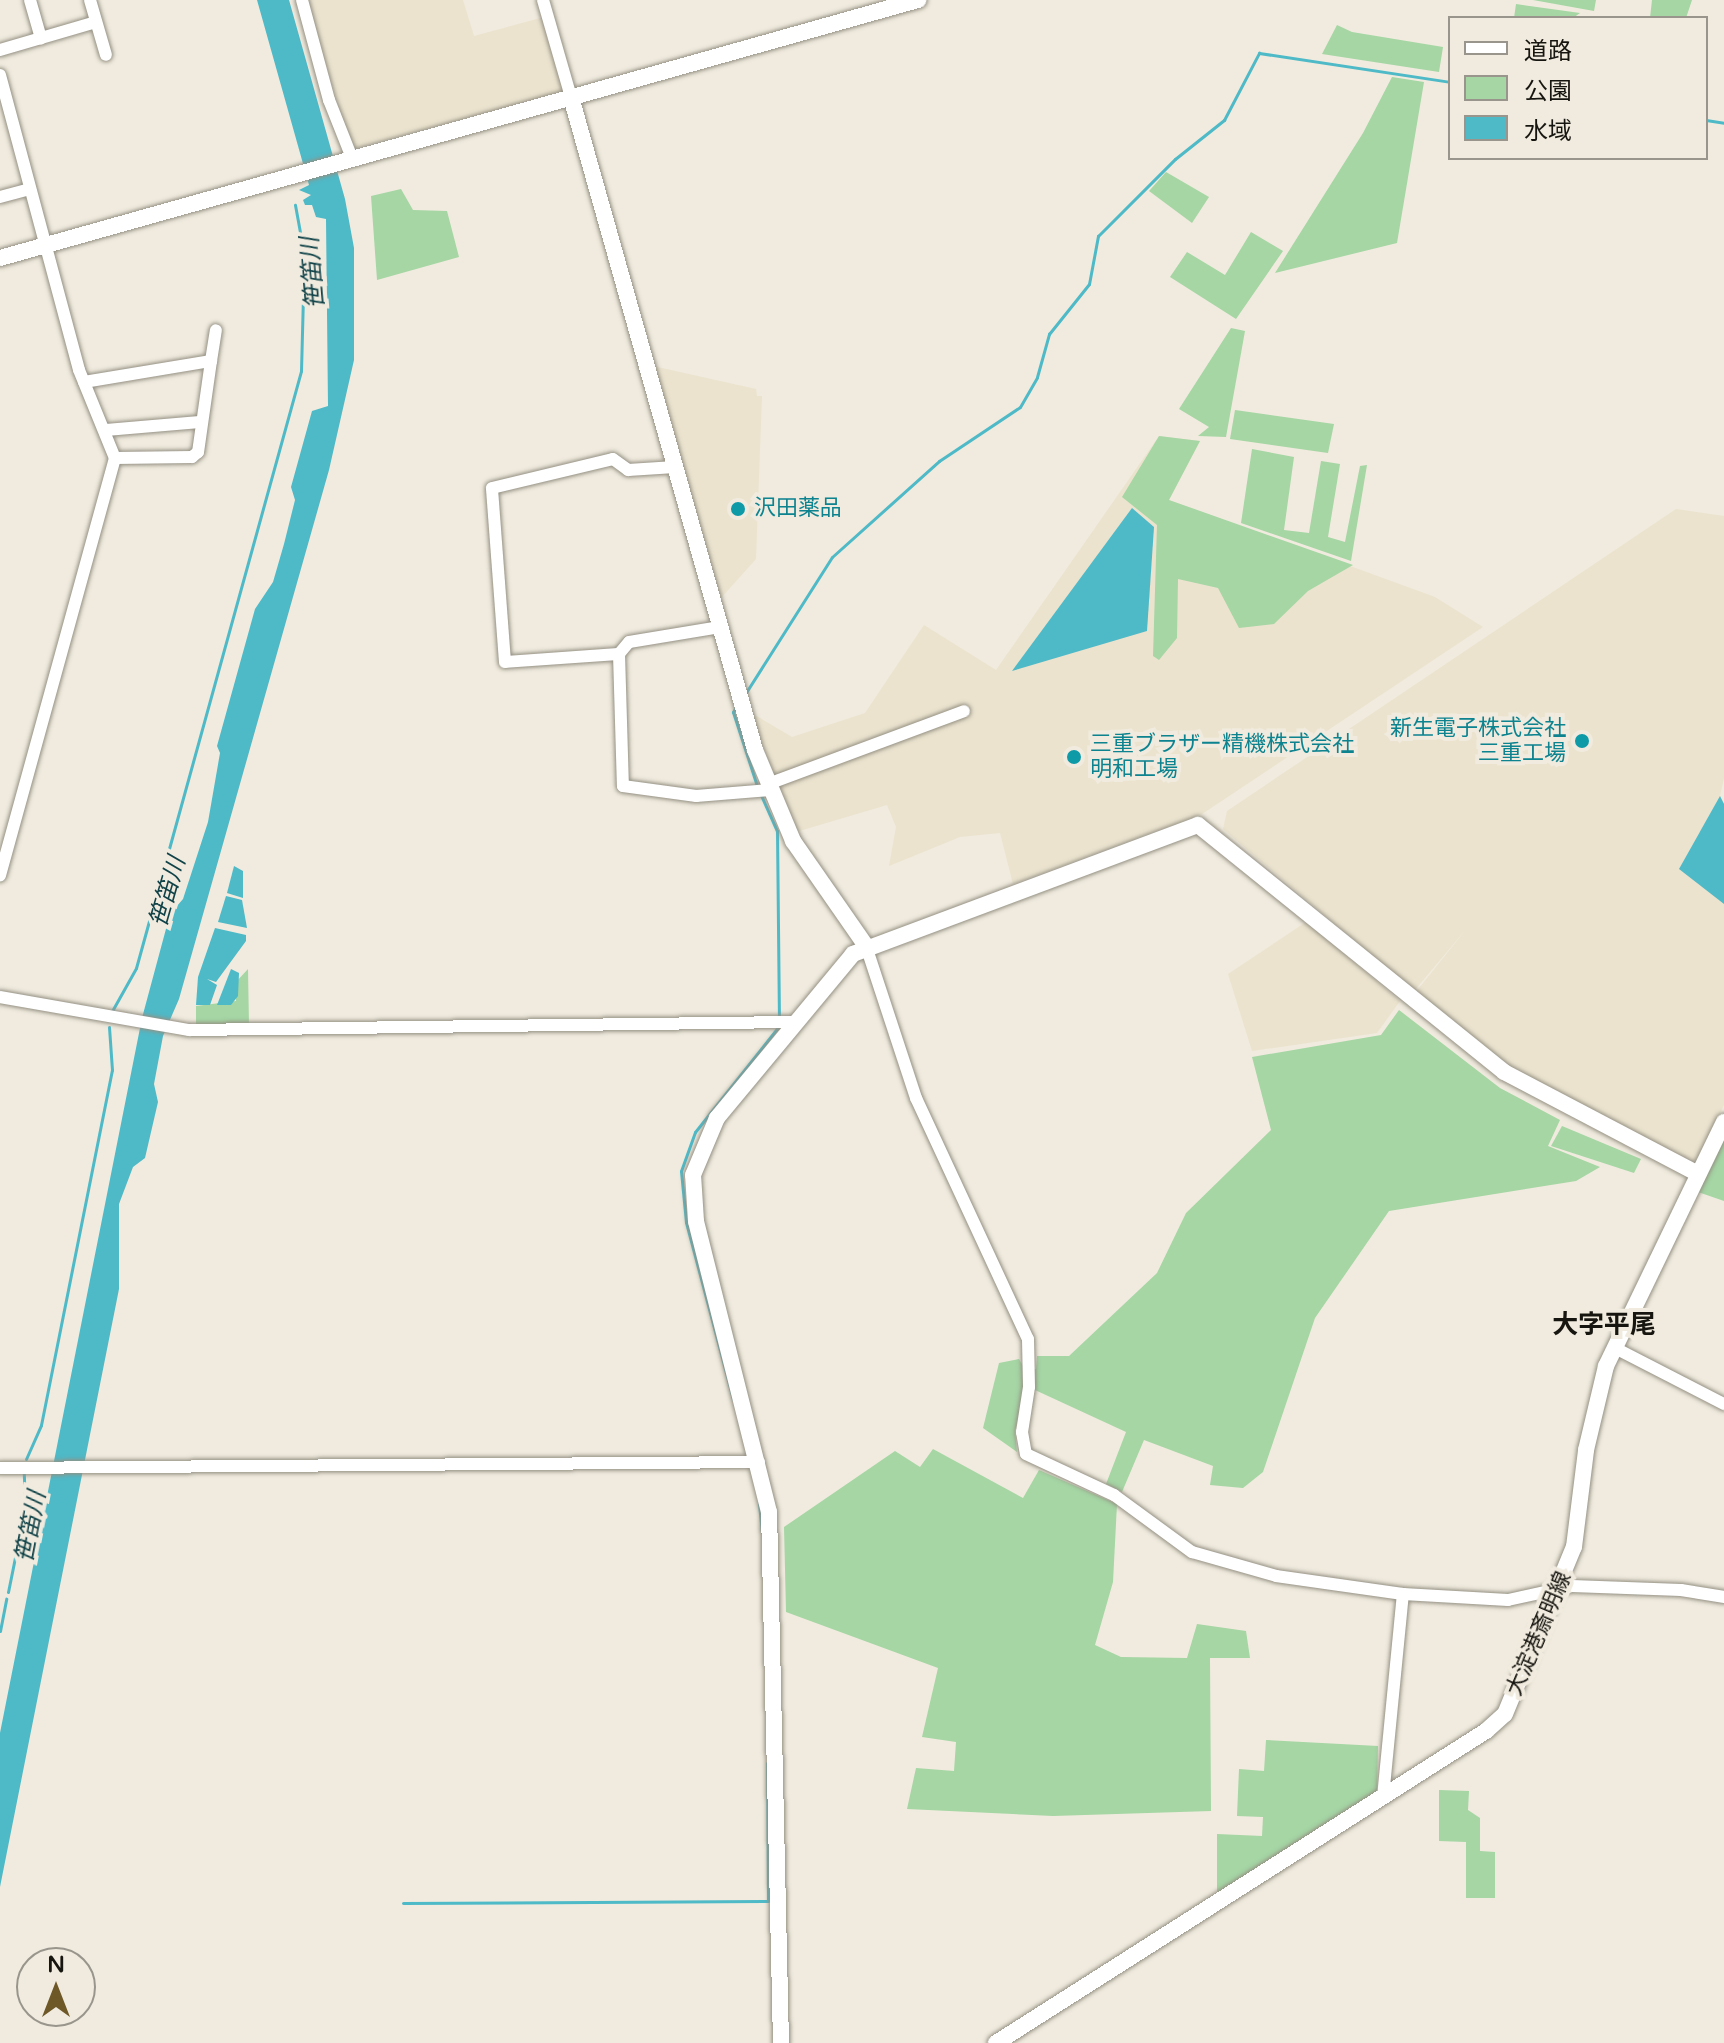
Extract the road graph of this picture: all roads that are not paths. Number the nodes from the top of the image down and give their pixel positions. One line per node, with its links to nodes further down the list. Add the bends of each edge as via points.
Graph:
1 (30, 0): 7 (street)
2 (90, 0): 6 (street)
3 (302, 0): 12 (street, via 329,100)
4 (543, 0): 11 (street)
5 (918, 0): 11 (street)
6 (96, 22): 7 (street); 9 (street)
7 (41, 38): 8 (street)
8 (0, 50)
9 (106, 55)
10 (1, 80): 13 (street)
11 (571, 97): 12 (street); 23 (street)
12 (352, 158): 15 (street)
13 (29, 189): 14 (street); 15 (street)
14 (0, 197)
15 (44, 246): 16 (street); 19 (street)
16 (0, 258)
17 (216, 330): 18 (street)
18 (211, 361): 19 (street); 20 (street)
19 (84, 382): 21 (street)
20 (200, 422): 21 (street); 22 (street, via 198,452 192,457)
21 (106, 430): 22 (street)
22 (115, 458): 28 (street)
23 (675, 467): 24 (street); 25 (street, via 628,470 613,459 492,488 505,662)
24 (720, 627): 25 (street, via 629,642); 27 (street)
25 (619, 654): 27 (street, via 623,786 696,796)
26 (964, 711): 27 (street)
27 (763, 789): 29 (street)
28 (0, 875)
29 (866, 946): 31 (street); 33 (street, via 1198,825 1496,1066); 39 (street, via 916,1098 1028,1339 1029,1387 1022,1432 1026,1454 1114,1495 1192,1552 1276,1576)
30 (0, 997): 31 (street, via 185,1029)
31 (785, 1022): 36 (street, via 702,1145 693,1202 699,1261)
32 (1724, 1122): 33 (street, 大淀港斎明線)
33 (1698, 1174): 34 (street, 大淀港斎明線)
34 (1615, 1348): 35 (street); 38 (street, 大淀港斎明線, via 1586,1450 1574,1547)
35 (1724, 1404)
36 (752, 1462): 37 (street); 42 (street, via 769,1512 775,1594)
37 (0, 1468)
38 (1557, 1593): 39 (street, via 1508,1600); 40 (street, via 1572,1586 1619,1586); 41 (street, 大淀港斎明線, via 1505,1714)
39 (1403, 1594): 41 (street)
40 (1724, 1597)
41 (1383, 1797): 43 (street, 大淀港斎明線)
42 (781, 2043)
43 (996, 2043)

